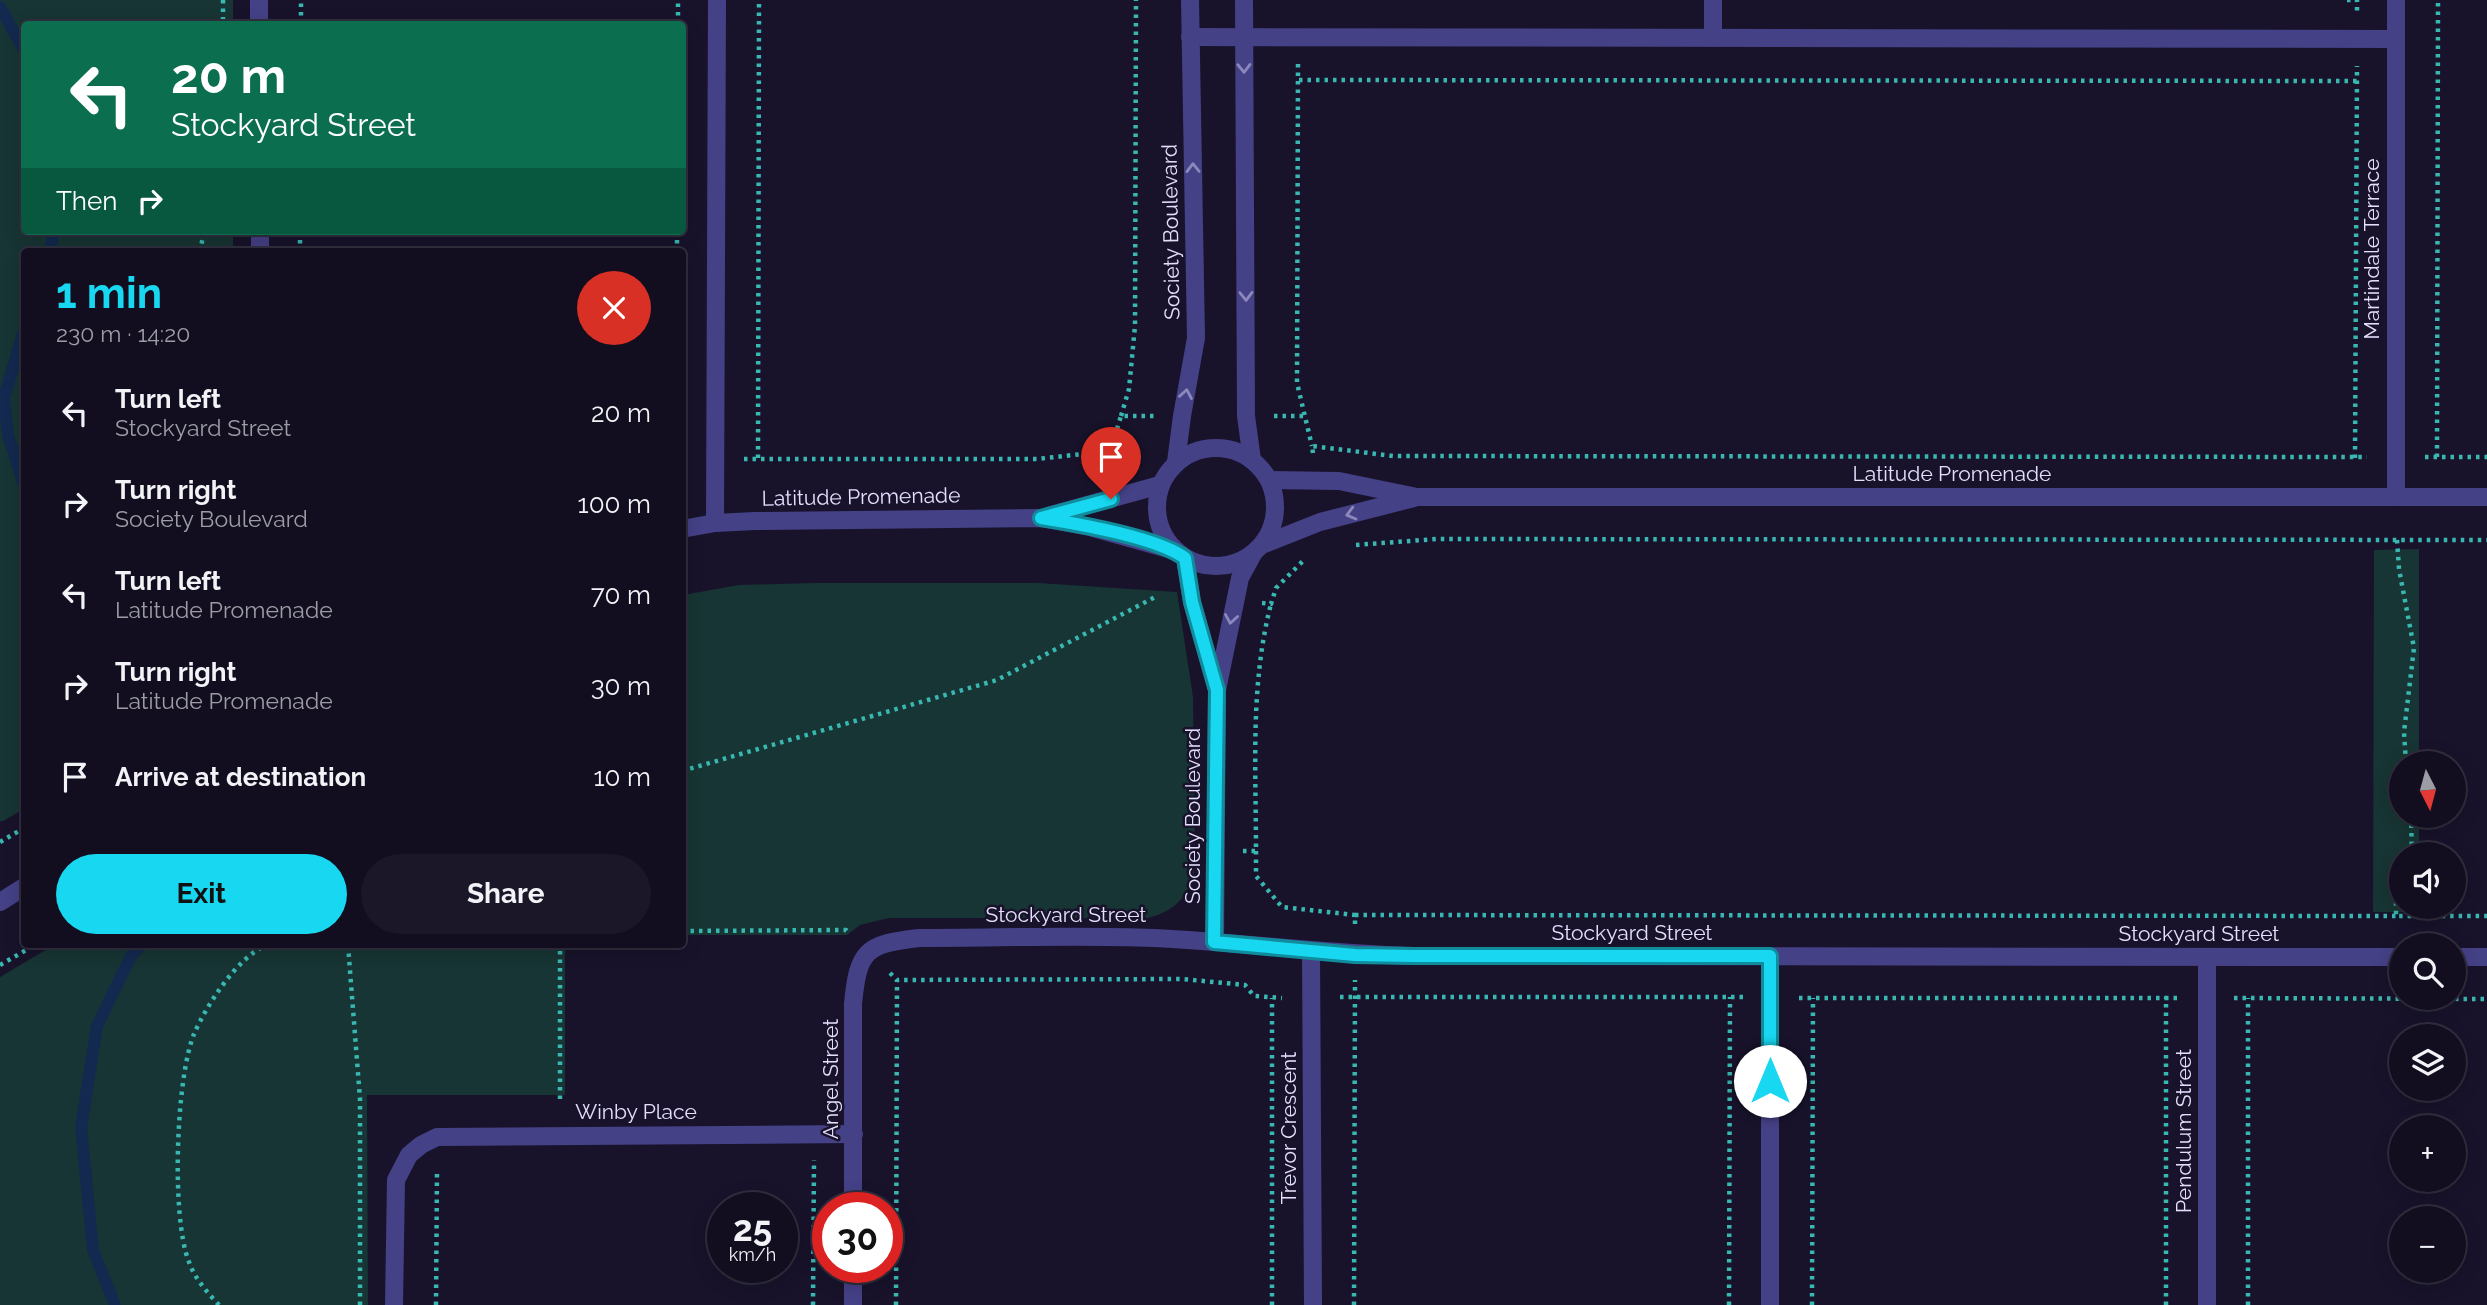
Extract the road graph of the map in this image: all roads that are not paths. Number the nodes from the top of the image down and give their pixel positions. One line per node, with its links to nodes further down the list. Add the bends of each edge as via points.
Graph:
1 (259, 0): 7 (street)
2 (717, 0): 20 (street)
3 (1190, 0): 8 (street, Society Boulevard)
4 (1244, 0): 9 (street)
5 (1713, 0): 10 (street)
6 (2396, 0): 11 (street, Martindale Terrace)
7 (259, 21)
8 (1190, 37): 9 (street); 13 (street, Society Boulevard, one-way to 8, via 1196,338)
9 (1244, 38): 10 (street); 12 (street, one-way to 12, via 1246,416)
10 (1713, 38): 11 (street)
11 (2396, 39): 18 (street, Martindale Terrace)
12 (1252, 460): 13 (street, via 1214,448); 14 (street)
13 (1176, 462): 15 (street)
14 (1269, 480): 16 (street, Latitude Promenade, via 1339,481); 22 (street, via 1276,506 1274,521)
15 (1160, 485): 19 (street, Latitude Promenade); 23 (street, via 1158,520 1166,540)
16 (1418, 497): 18 (street, Latitude Promenade); 22 (street, Latitude Promenade, one-way to 22, via 1320,522)
17 (2487, 497): 18 (street, Latitude Promenade)
18 (2396, 498)
19 (1041, 518): 20 (street, Latitude Promenade); 23 (street, Latitude Promenade, via 1090,527)
20 (715, 523): 21 (street, Latitude Promenade)
21 (686, 528)
22 (1257, 550): 23 (street, via 1219,567); 24 (street, Society Boulevard, one-way to 24, via 1240,578)
23 (1180, 554): 24 (street, Society Boulevard)
24 (1217, 690): 27 (street, Society Boulevard)
25 (21, 889): 26 (street)
26 (0, 902)
27 (1214, 942): 28 (street, Stockyard Street); 29 (street, Stockyard Street, via 919,938 894,941)
28 (1311, 951): 30 (street, Stockyard Street, via 1413,956); 40 (street, Trevor Crescent)
29 (867, 953): 35 (street, Angel Street, via 856,975 853,1004)
30 (1770, 956): 31 (street, Stockyard Street); 41 (street)
31 (2207, 957): 32 (street, Stockyard Street); 42 (street, Pendulum Street)
32 (2389, 957)
33 (2466, 957): 34 (street)
34 (2487, 957)
35 (854, 1133): 36 (street, Angel Street); 38 (street, Winby Place, via 429,1141 409,1155 396,1180)
36 (853, 1192)
37 (853, 1283): 39 (street)
38 (394, 1305)
39 (853, 1305)
40 (1313, 1305)
41 (1770, 1305)
42 (2207, 1305)

